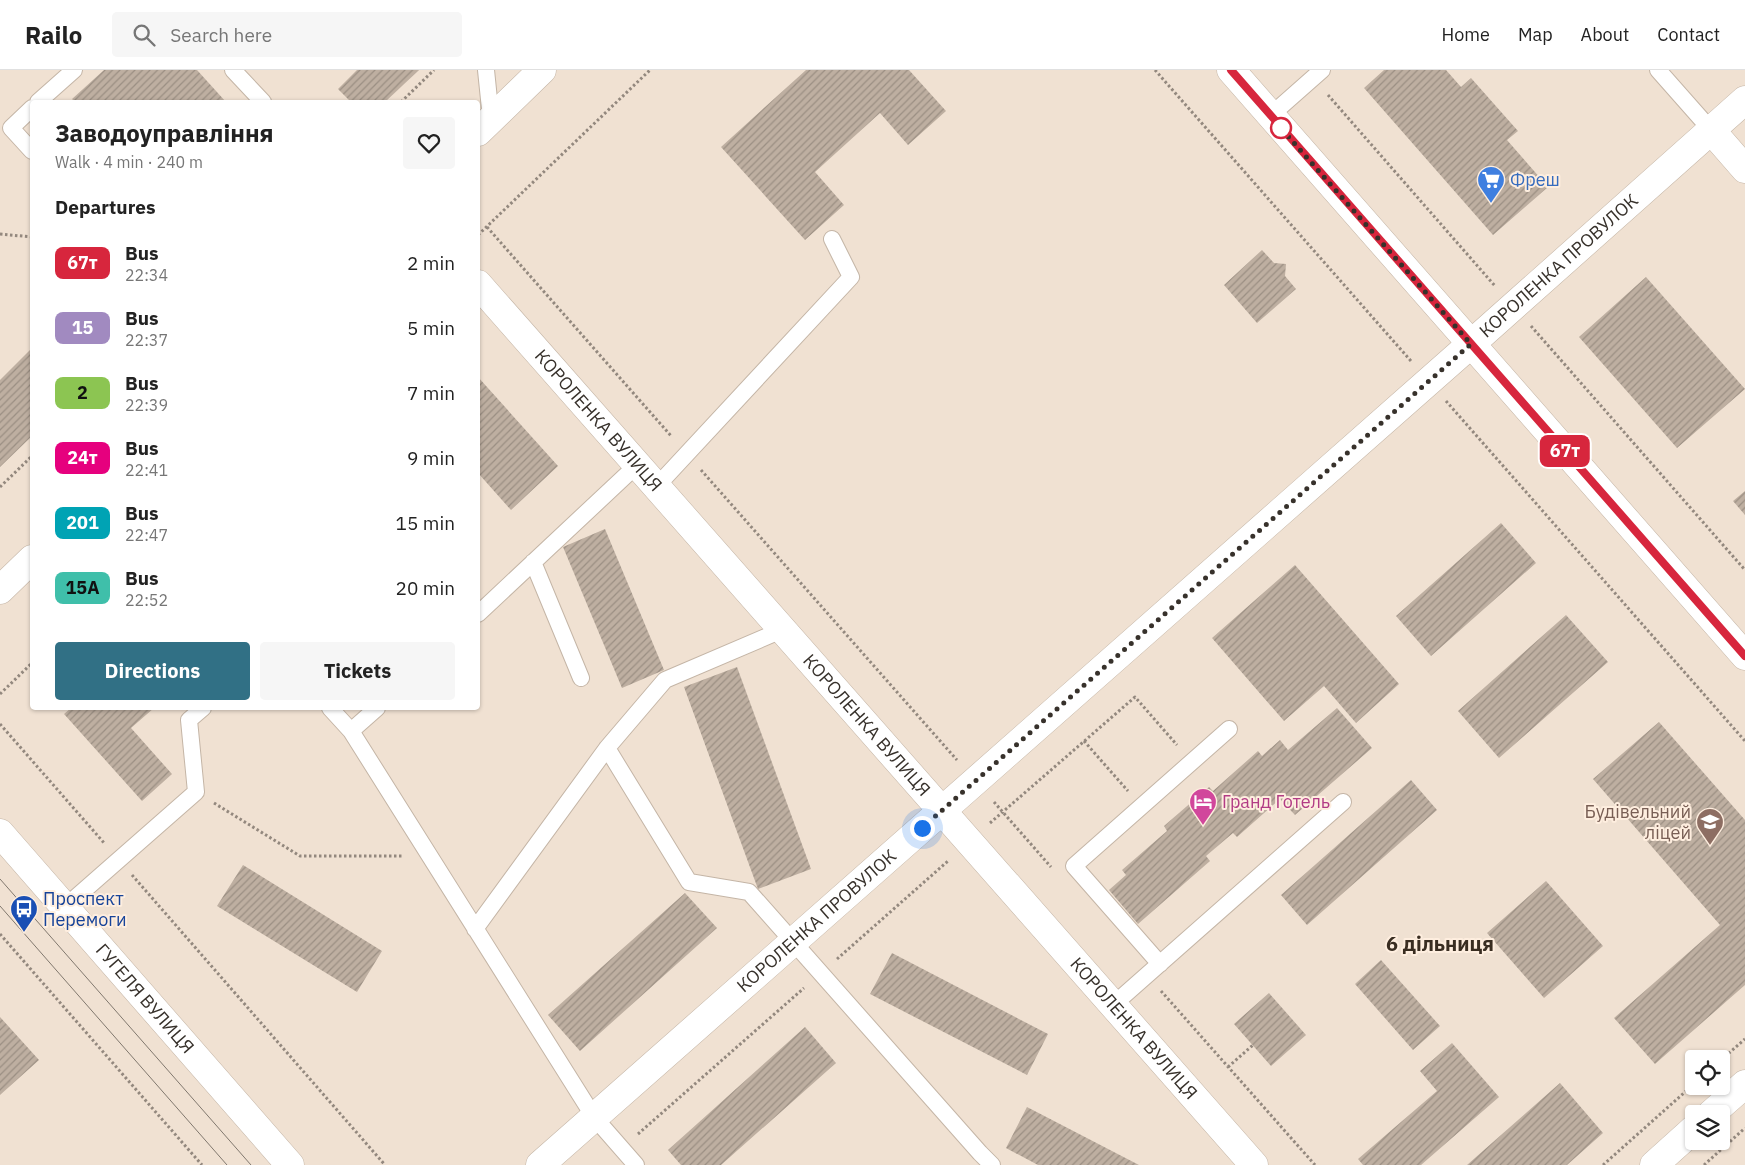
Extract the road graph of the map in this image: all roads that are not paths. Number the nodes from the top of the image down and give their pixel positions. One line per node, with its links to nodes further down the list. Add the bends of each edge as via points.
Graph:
1 (74, 70): 8 (lane)
2 (233, 70): 9 (lane)
3 (486, 70): 13 (lane)
4 (542, 70): 13 (street)
5 (1231, 70): 12 (street)
6 (1658, 70): 14 (lane)
7 (1318, 74): 12 (lane)
8 (40, 100)
9 (261, 100)
10 (1745, 100): 14 (street, КОРОЛЕНКА ПРОВУЛОК)
11 (30, 110): 15 (lane, via 11,128)
12 (1271, 115): 19 (street)
13 (484, 126)
14 (1710, 130): 16 (street); 19 (street, КОРОЛЕНКА ПРОВУЛОК)
15 (30, 149)
16 (1745, 169)
17 (832, 239): 21 (lane, via 852,277)
18 (480, 286): 20 (street, КОРОЛЕНКА ВУЛИЦЯ)
19 (1471, 344): 27 (street); 36 (street, КОРОЛЕНКА ПРОВУЛОК)
20 (637, 465): 21 (street, КОРОЛЕНКА ВУЛИЦЯ); 23 (lane)
21 (656, 487): 26 (street, КОРОЛЕНКА ВУЛИЦЯ)
22 (30, 561): 24 (street)
23 (533, 562): 25 (lane); 28 (lane)
24 (0, 590)
25 (480, 612)
26 (782, 630): 34 (lane, via 665,680); 36 (street, КОРОЛЕНКА ВУЛИЦЯ)
27 (1745, 656)
28 (581, 678)
29 (202, 710): 38 (lane, via 190,720 196,792)
30 (332, 710): 33 (lane)
31 (375, 710): 33 (lane)
32 (1229, 729): 41 (lane, via 1074,866)
33 (351, 731): 39 (lane)
34 (607, 748): 39 (lane); 40 (lane, via 689,882 749,892)
35 (1343, 802): 41 (lane)
36 (942, 811): 40 (street, КОРОЛЕНКА ПРОВУЛОК); 42 (street, КОРОЛЕНКА ВУЛИЦЯ)
37 (0, 833): 38 (street, ГУГЕЛЯ ВУЛИЦЯ)
38 (64, 907): 47 (street, ГУГЕЛЯ ВУЛИЦЯ)
39 (475, 929): 45 (lane)
40 (793, 942): 45 (street, КОРОЛЕНКА ПРОВУЛОК); 50 (lane)
41 (1160, 964): 42 (lane)
42 (1113, 1005): 51 (street, КОРОЛЕНКА ВУЛИЦЯ)
43 (1745, 1084): 44 (street)
44 (1721, 1105)
45 (594, 1118): 48 (street, КОРОЛЕНКА ПРОВУЛОК); 49 (lane)
46 (1685, 1137): 52 (street)
47 (290, 1165)
48 (540, 1165)
49 (636, 1165)
50 (992, 1165)
51 (1254, 1165)
52 (1654, 1165)

